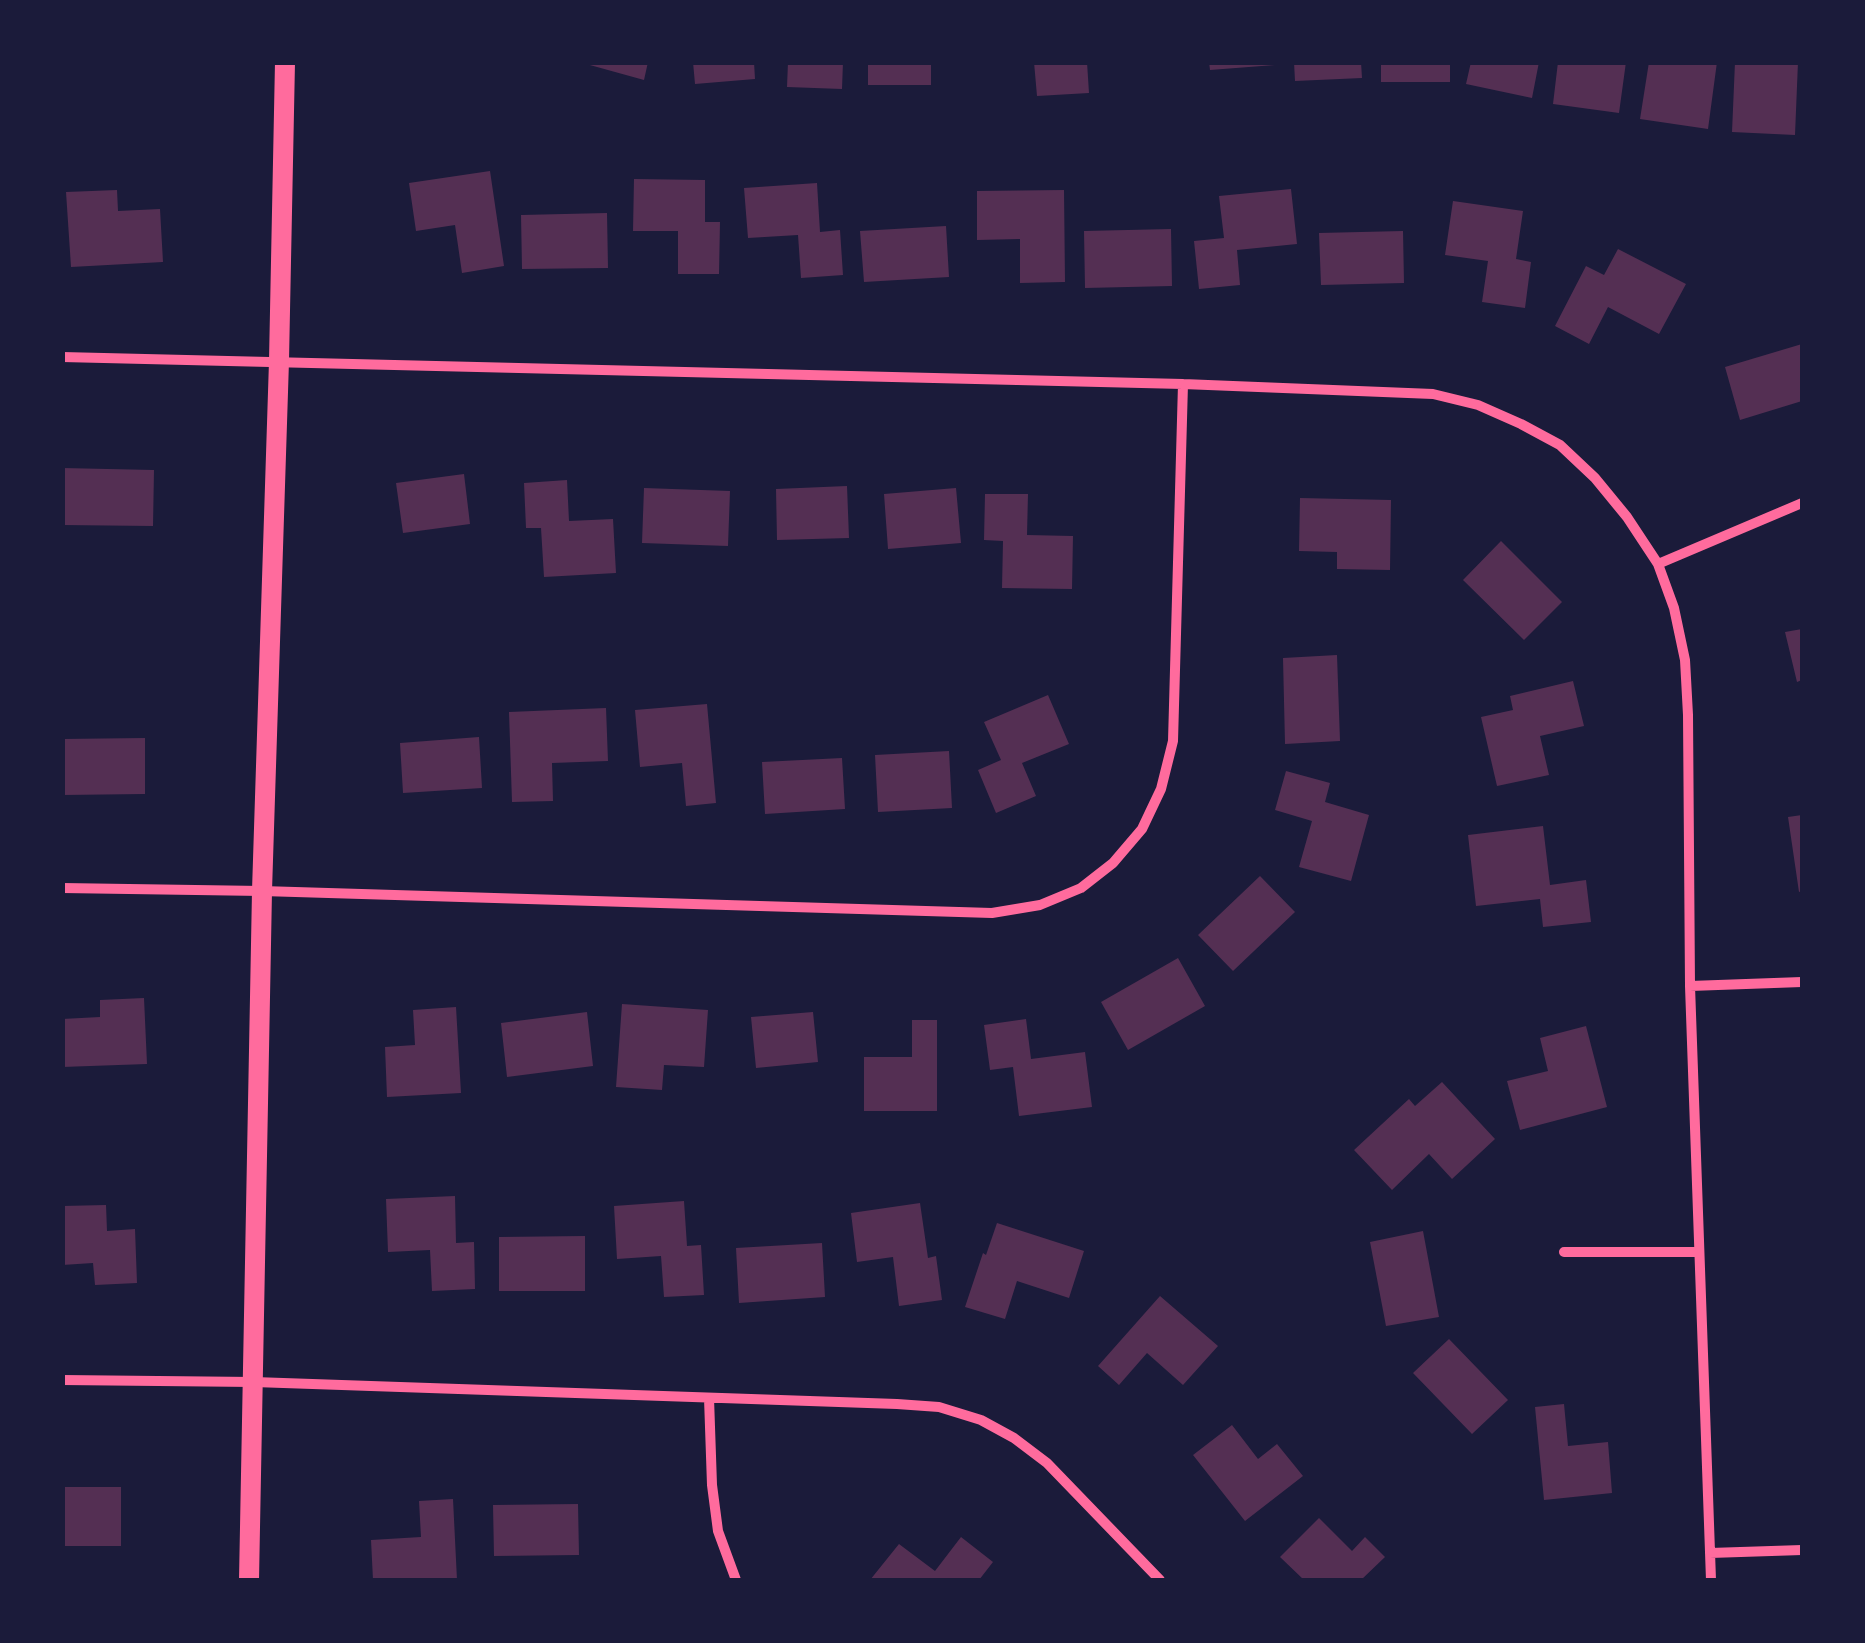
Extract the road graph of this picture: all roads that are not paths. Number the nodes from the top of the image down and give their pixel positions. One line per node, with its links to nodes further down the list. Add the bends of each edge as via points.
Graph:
1 (285, 62): 3 (main road)
2 (62, 357): 3 (street)
3 (279, 361): 4 (street); 8 (main road)
4 (1183, 384): 6 (street, via 1433,394 1478,405 1560,445 1595,478); 8 (street, via 1174,741 1142,829 1113,864 1080,888 1040,905 992,913)
5 (1802, 502): 6 (street)
6 (1658, 564): 10 (street, via 1685,660)
7 (62, 888): 8 (street)
8 (262, 891): 14 (main road)
9 (1802, 982): 10 (street)
10 (1690, 986): 12 (street)
11 (1564, 1252): 12 (street)
12 (1699, 1252): 17 (street)
13 (62, 1380): 14 (street)
14 (254, 1382): 15 (street); 18 (main road)
15 (709, 1398): 19 (street, via 718,1531); 20 (street, via 939,1407 981,1420 1047,1464)
16 (1802, 1550): 17 (street)
17 (1710, 1553): 21 (street)
18 (249, 1580)
19 (736, 1580)
20 (1160, 1580)
21 (1711, 1580)

